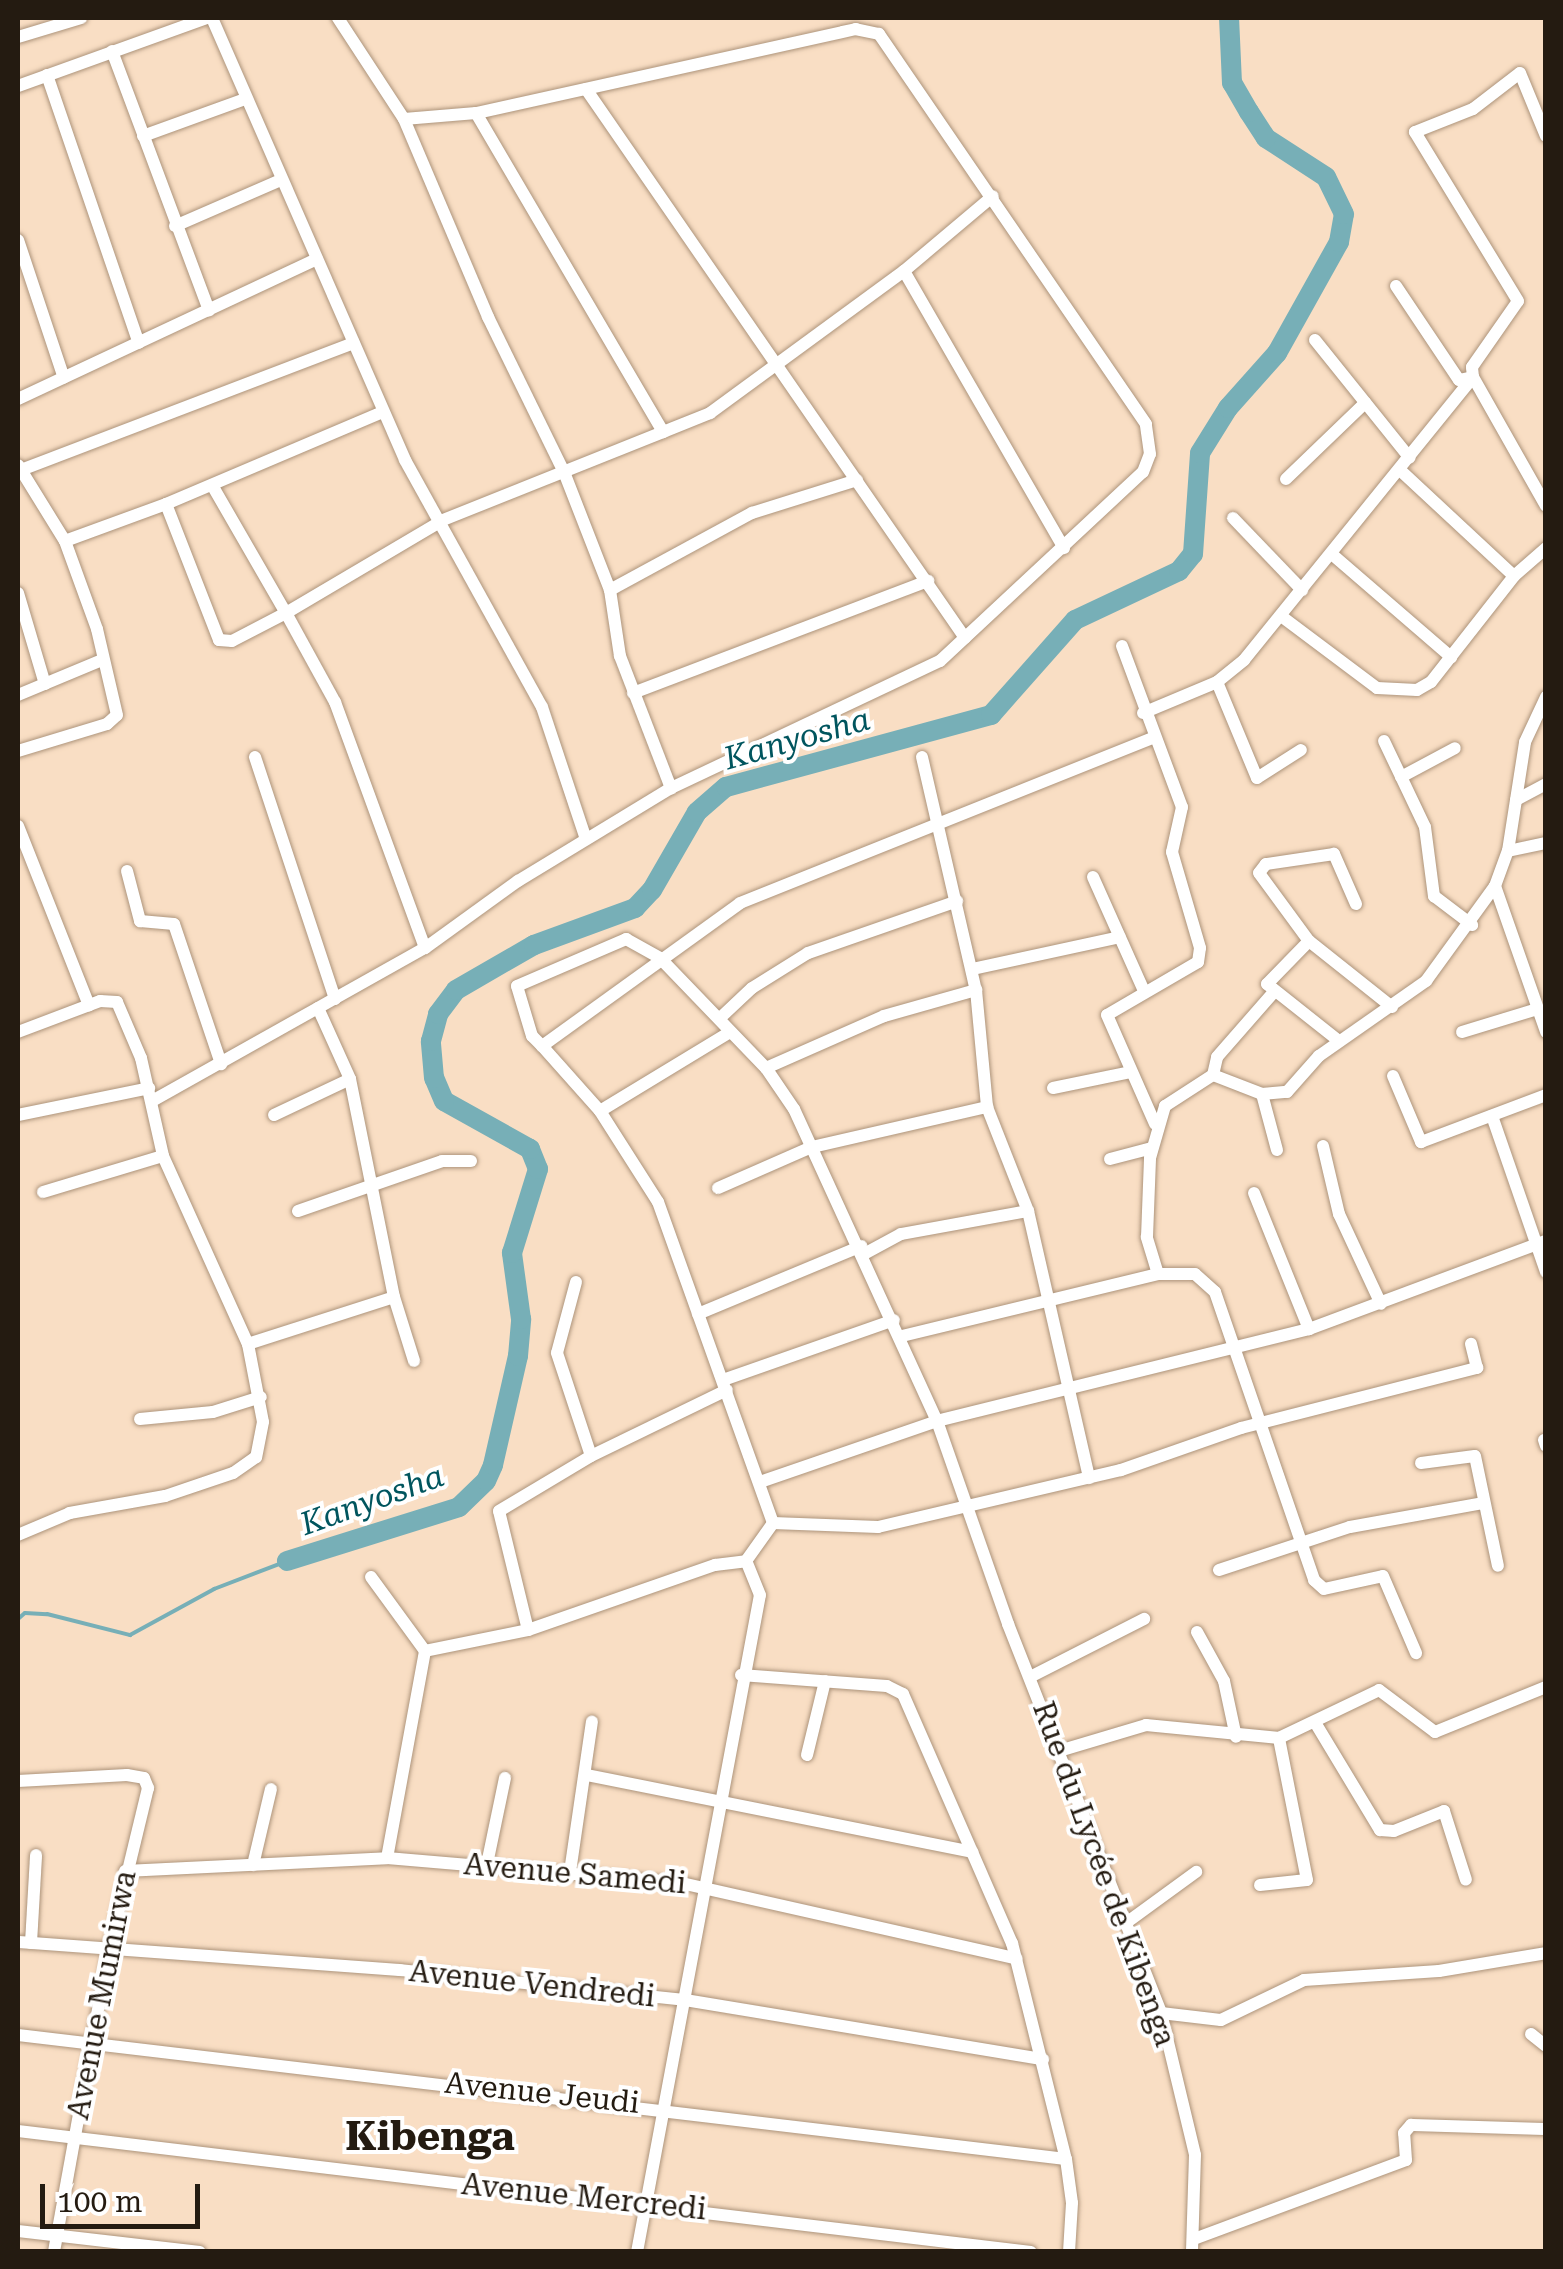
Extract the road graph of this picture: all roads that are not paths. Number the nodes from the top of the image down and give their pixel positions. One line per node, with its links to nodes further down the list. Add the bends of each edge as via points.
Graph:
1 (82, 18): 4 (street)
2 (210, 18): 5 (street); 9 (street)
3 (338, 18): 11 (street)
4 (18, 37)
5 (112, 51): 6 (street); 12 (street)
6 (48, 76): 7 (street); 23 (street)
7 (18, 86)
8 (586, 89): 10 (street); 15 (street, via 870,29 891,42); 25 (street)
9 (246, 98): 12 (street); 14 (street)
10 (476, 112): 11 (street); 31 (street)
11 (404, 120): 35 (street)
12 (143, 136): 16 (street)
13 (1546, 136): 26 (street, via 1520,73 1474,109 1416,132 1518,301 1472,367)
14 (280, 180): 16 (street); 18 (street)
15 (993, 196): 19 (street); 44 (street, via 1151,438 1143,472)
16 (175, 226): 21 (street)
17 (18, 240): 27 (street)
18 (317, 259): 21 (street); 24 (street)
19 (904, 271): 25 (street); 44 (street)
20 (1396, 286): 26 (street, via 1459,380)
21 (209, 310): 23 (street)
22 (1315, 340): 29 (street)
23 (139, 343): 27 (street)
24 (354, 343): 30 (street); 33 (street)
25 (779, 365): 31 (street, via 710,413); 37 (street)
26 (1473, 377): 32 (street); 40 (street)
27 (64, 378): 28 (street)
28 (18, 399)
29 (1365, 403): 32 (street); 36 (street)
30 (383, 412): 38 (street); 42 (street)
31 (663, 432): 35 (street)
32 (1410, 458): 34 (street)
33 (19, 467): 43 (street)
34 (1400, 471): 46 (street); 47 (street)
35 (564, 472): 42 (street); 49 (street)
36 (1286, 478)
37 (857, 480): 48 (street); 49 (street, via 752,513)
38 (212, 485): 39 (street); 52 (street)
39 (166, 504): 43 (street); 52 (street, via 218,640 232,642)
40 (1546, 506)
41 (1233, 518): 50 (street)
42 (443, 520): 52 (street); 77 (street, via 542,707)
43 (65, 541): 57 (street)
44 (1064, 548): 54 (street)
45 (1546, 548): 47 (street)
46 (1334, 556): 50 (street); 56 (street)
47 (1514, 576): 56 (street)
48 (928, 581): 54 (street); 60 (street)
49 (610, 590): 60 (street)
50 (1302, 590): 53 (street)
51 (18, 592): 59 (street)
52 (286, 612): 88 (street, via 335,702)
53 (1281, 616): 56 (street, via 1378,688 1398,694 1431,682); 58 (street)
54 (964, 638): 73 (street, via 912,678 772,736)
55 (1122, 646): 63 (street)
56 (1452, 658)
57 (102, 660): 59 (street); 68 (street, via 114,721)
58 (1217, 682): 63 (street); 67 (street, via 1258,778)
59 (44, 684): 61 (street)
60 (632, 693): 73 (street)
61 (18, 695)
62 (1546, 697): 74 (street, via 1525,742)
63 (1143, 713): 64 (street)
64 (1153, 738): 75 (street); 92 (street, via 1182,807 1172,852 1200,948 1198,962)
65 (1384, 742): 71 (street)
66 (1455, 748): 71 (street)
67 (1301, 750)
68 (18, 751)
69 (922, 757): 75 (street)
70 (254, 758): 94 (street)
71 (1401, 777): 85 (street, via 1430,844 1434,896)
72 (1546, 784): 74 (street)
73 (671, 788): 77 (street)
74 (1516, 800): 79 (street)
75 (941, 824): 83 (street); 89 (street, via 740,903)
76 (18, 826): 95 (street)
77 (586, 838): 88 (street)
78 (1546, 843): 79 (street)
79 (1508, 852): 82 (street)
80 (127, 871): 106 (street, via 140,921 174,924)
81 (1093, 878): 86 (street)
82 (1494, 886): 85 (street); 98 (street)
83 (957, 901): 90 (street); 99 (street, via 808,953)
84 (1356, 904): 87 (street, via 1334,854 1261,868 1274,902)
85 (1472, 926): 96 (street, via 1426,982)
86 (1120, 938): 90 (street); 92 (street)
87 (1309, 941): 93 (street, via 1267,980); 96 (street)
88 (424, 948): 94 (street)
89 (660, 958): 99 (street, Rue du Lycée de Kibenga); 105 (street); 105 (street, via 626,939 612,940 517,986)
90 (972, 969): 91 (street)
91 (976, 990): 107 (street, via 884,1016); 116 (street)
92 (1144, 990): 108 (street, via 1107,1015)
93 (1274, 992): 104 (street); 109 (street, via 1217,1056)
94 (335, 999): 97 (street)
95 (89, 1005): 100 (street); 113 (street, via 117,1002)
96 (1392, 1007): 104 (street)
97 (318, 1008): 106 (street); 111 (street)
98 (1538, 1009): 102 (street); 103 (street)
99 (718, 1019): 101 (street, Rue du Lycée de Kibenga)
100 (18, 1032)
101 (730, 1032): 107 (street, Rue du Lycée de Kibenga); 117 (street)
102 (1462, 1032)
103 (1546, 1032)
104 (1339, 1041): 114 (street, via 1288,1092)
105 (542, 1046): 117 (street)
106 (221, 1064): 113 (street)
107 (766, 1068): 122 (street, Rue du Lycée de Kibenga)
108 (1131, 1072): 112 (street); 121 (street)
109 (1213, 1075): 114 (street); 121 (street, via 1179,1093)
110 (1393, 1076): 120 (street, via 1421,1142)
111 (350, 1080): 119 (street); 129 (street)
112 (1053, 1088)
113 (150, 1094): 118 (street); 126 (street)
114 (1262, 1094): 125 (street)
115 (1546, 1095): 120 (street)
116 (987, 1107): 122 (street); 134 (street)
117 (600, 1112): 143 (street, via 652,1190)
118 (18, 1115)
119 (274, 1115)
120 (1492, 1116): 135 (street)
121 (1155, 1124): 124 (street)
122 (812, 1146): 130 (street); 136 (street, Rue du Lycée de Kibenga)
123 (1323, 1146): 142 (street, via 1339,1214)
124 (1152, 1148): 127 (street); 138 (street, via 1148,1237)
125 (1277, 1150)
126 (163, 1156): 131 (street); 147 (street)
127 (1110, 1159)
128 (471, 1161): 129 (street, via 442,1161)
129 (376, 1184): 133 (street); 140 (street)
130 (718, 1188)
131 (43, 1192)
132 (1254, 1192): 145 (street)
133 (298, 1210)
134 (1028, 1211): 136 (street, via 901,1234); 141 (street)
135 (1541, 1243): 137 (street); 142 (street)
136 (862, 1250): 143 (street); 144 (street, Rue du Lycée de Kibenga)
137 (1546, 1272)
138 (1158, 1274): 141 (street); 149 (street, via 1181,1271 1207,1282)
139 (576, 1282): 157 (street, via 557,1353)
140 (394, 1296): 147 (street); 150 (street)
141 (1050, 1300): 146 (street); 152 (street)
142 (1381, 1304): 145 (street)
143 (698, 1314): 151 (street)
144 (894, 1320): 146 (street, Rue du Lycée de Kibenga); 151 (street)
145 (1309, 1328): 149 (street)
146 (902, 1336): 155 (street, Rue du Lycée de Kibenga)
147 (248, 1344): 153 (street)
148 (1470, 1344): 156 (street, via 1476,1368)
149 (1236, 1350): 152 (street); 156 (street)
150 (414, 1362)
151 (724, 1385): 157 (street); 160 (street)
152 (1068, 1388): 155 (street); 159 (street)
153 (261, 1397): 154 (street, via 200,1415); 164 (street, via 261,1445 247,1466 184,1491 98,1505)
154 (140, 1419)
155 (937, 1421): 160 (street); 162 (street, Rue du Lycée de Kibenga)
156 (1266, 1424): 159 (street); 165 (street)
157 (591, 1456): 171 (street, via 498,1511)
158 (1420, 1463): 161 (street, via 1475,1456)
159 (1089, 1478): 162 (street)
160 (760, 1482): 163 (street)
161 (1484, 1503): 165 (street); 167 (street)
162 (969, 1506): 163 (street, via 878,1527); 176 (street, Rue du Lycée de Kibenga)
163 (773, 1523): 166 (street)
164 (18, 1535)
165 (1305, 1541): 168 (street); 174 (street, via 1321,1588 1374,1574 1387,1580)
166 (746, 1561): 171 (street, via 715,1565); 175 (street, via 760,1595)
167 (1498, 1566)
168 (1220, 1570)
169 (371, 1577): 173 (street)
170 (1144, 1619): 176 (street)
171 (528, 1630): 173 (street)
172 (1197, 1632): 181 (street, via 1224,1681)
173 (426, 1651): 192 (street)
174 (1416, 1653)
175 (741, 1676): 177 (street); 189 (street)
176 (1032, 1676): 183 (street, Rue du Lycée de Kibenga)
177 (826, 1681): 184 (street); 190 (street, via 887,1686 903,1694)
178 (1546, 1687): 180 (street, via 1434,1732 1380,1690)
179 (592, 1722): 185 (street)
180 (1316, 1724): 182 (street); 198 (street, via 1380,1830 1444,1812)
181 (1236, 1736): 182 (street); 183 (street, via 1146,1725)
182 (1279, 1738): 199 (street, via 1306,1880)
183 (1059, 1751): 201 (street, Rue du Lycée de Kibenga)
184 (807, 1755)
185 (586, 1774): 189 (street); 196 (street)
186 (505, 1778): 193 (street)
187 (18, 1781): 195 (street, Avenue Mumirwa, via 139,1776 147,1783)
188 (271, 1789): 194 (street)
189 (723, 1804): 190 (street); 200 (street)
190 (972, 1852): 205 (street)
191 (36, 1855): 202 (street)
192 (387, 1858): 193 (street, Avenue Samedi); 194 (street, Avenue Samedi)
193 (487, 1864): 196 (street, Avenue Samedi)
194 (254, 1865): 195 (street, Avenue Samedi)
195 (125, 1871): 203 (street, Avenue Mumirwa)
196 (570, 1872): 200 (street, Avenue Samedi)
197 (1196, 1872): 201 (street)
198 (1466, 1880)
199 (1260, 1885)
200 (706, 1887): 205 (street, Avenue Samedi, via 824,1920); 206 (street)
201 (1126, 1923): 207 (street, Rue du Lycée de Kibenga)
202 (24, 1942): 203 (street, Avenue Vendredi)
203 (109, 1950): 206 (street, Avenue Vendredi, via 400,1970); 210 (street, Avenue Mumirwa)
204 (1546, 1954): 207 (street, via 1304,1980 1230,2018)
205 (1016, 1959): 212 (street)
206 (686, 2000): 212 (street, Avenue Vendredi); 213 (street)
207 (1161, 2013): 221 (street, Rue du Lycée de Kibenga, via 1195,2155)
208 (1532, 2034): 211 (street)
209 (18, 2035): 210 (street, Avenue Jeudi)
210 (93, 2042): 213 (street, Avenue Jeudi); 216 (street, Avenue Mumirwa)
211 (1546, 2046)
212 (1044, 2059): 217 (street)
213 (664, 2106): 217 (street, Avenue Jeudi); 218 (street)
214 (1546, 2129): 221 (street, via 1410,2124 1406,2160)
215 (18, 2131): 216 (street, Avenue Mercredi)
216 (75, 2138): 218 (street, Avenue Mercredi); 220 (street, Avenue Mumirwa)
217 (1066, 2158): 226 (street)
218 (646, 2203): 224 (street); 225 (street, Avenue Mercredi)
219 (18, 2230): 220 (street)
220 (57, 2235): 222 (street, Avenue Mumirwa); 223 (street)
221 (1193, 2245)
222 (54, 2252)
223 (200, 2252)
224 (636, 2252)
225 (1032, 2252)
226 (1069, 2252)

